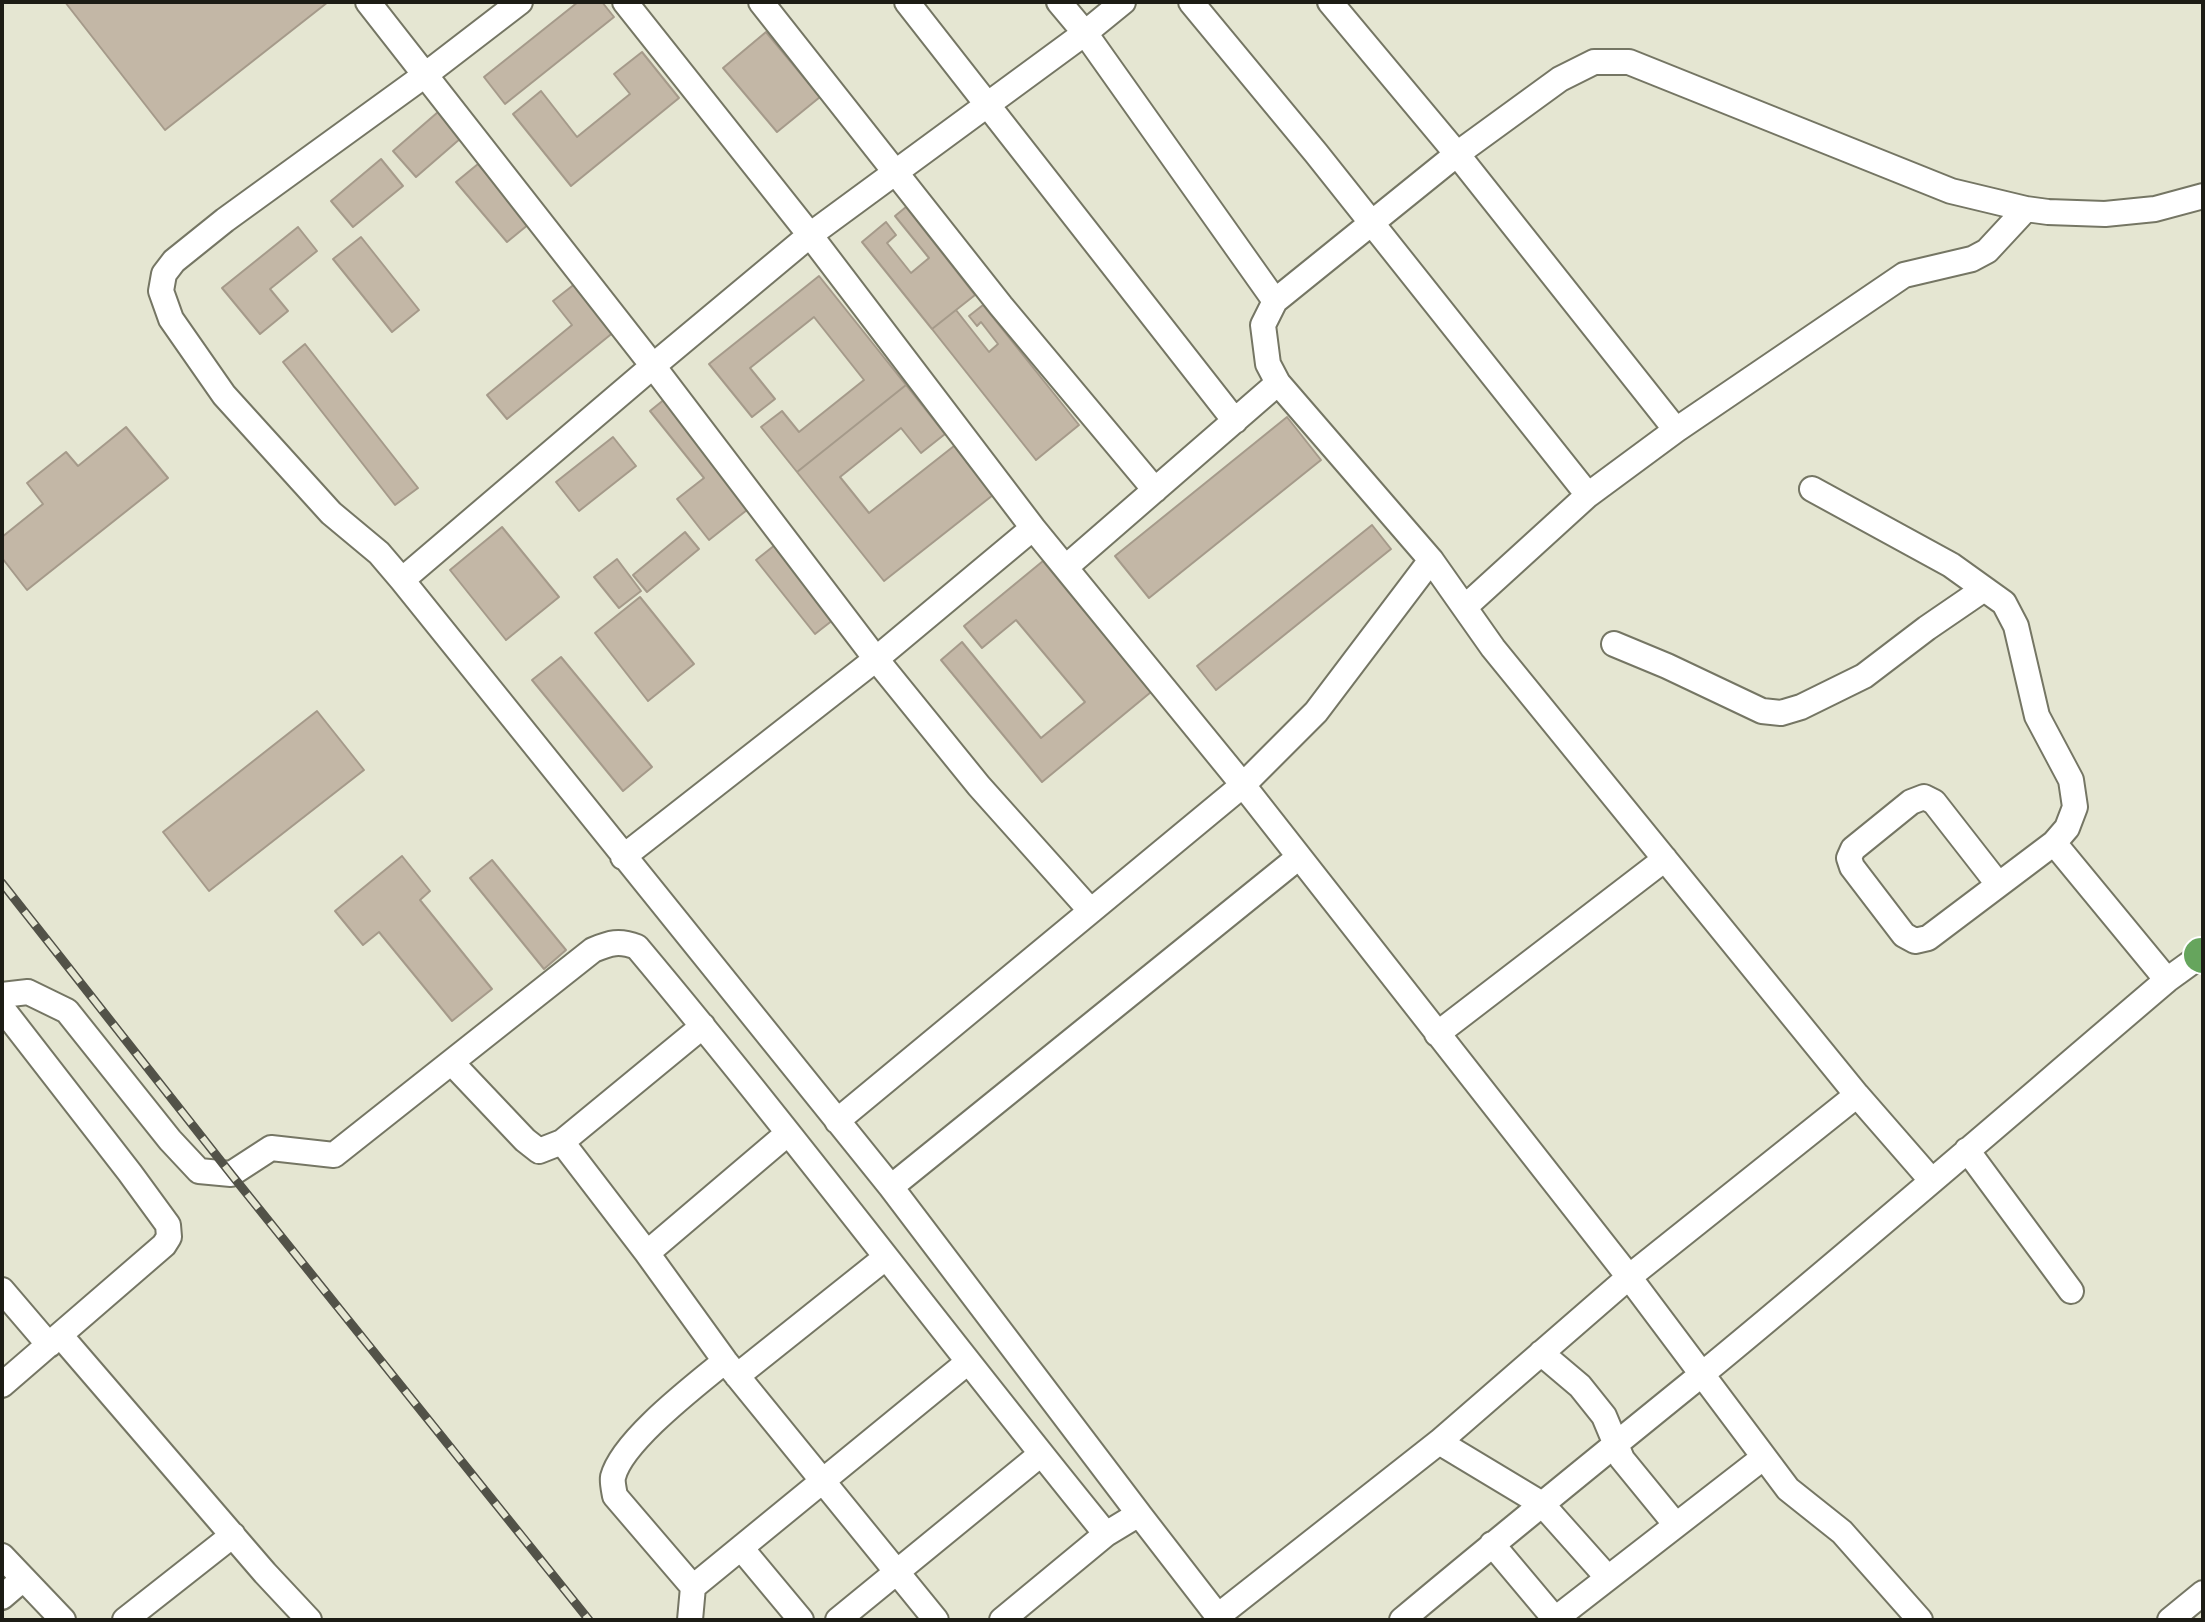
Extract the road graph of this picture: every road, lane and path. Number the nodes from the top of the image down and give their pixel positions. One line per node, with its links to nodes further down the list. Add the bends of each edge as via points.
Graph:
1 (368, 2): 11 (street)
2 (520, 2): 11 (street)
3 (625, 2): 18 (street)
4 (761, 2): 14 (street)
5 (907, 2): 12 (street)
6 (1059, 2): 10 (street)
7 (1123, 2): 10 (street)
8 (1191, 2): 17 (street)
9 (1330, 2): 13 (street)
10 (1085, 33): 12 (street); 19 (street)
11 (425, 75): 20 (street); 30 (street, via 174,261 164,274 161,291 171,319 224,395 331,513)
12 (989, 104): 14 (street); 22 (street)
13 (1457, 154): 16 (street, via 1560,79 1594,62 1629,62 1951,191); 17 (street); 23 (street)
14 (896, 172): 18 (street); 25 (street)
15 (2203, 196): 16 (street, via 2155,209 2105,214)
16 (2026, 209): 23 (street, via 1987,251 1904,275)
17 (1372, 224): 19 (street); 26 (street)
18 (810, 235): 20 (street); 27 (street)
19 (1275, 301): 21 (street, via 1263,325 1268,364)
20 (653, 366): 30 (street); 34 (street)
21 (1278, 383): 22 (street); 28 (street)
22 (1235, 421): 25 (street)
23 (1676, 430): 26 (street)
24 (1812, 489): 31 (street, via 1951,565)
25 (1155, 490): 29 (street)
26 (1588, 495): 32 (street)
27 (1033, 528): 29 (street); 34 (street)
28 (1431, 560): 32 (street); 35 (street, via 1316,712)
29 (1066, 567): 35 (street)
30 (402, 580): 37 (street)
31 (1984, 589): 33 (street, via 1864,676 1781,713 1762,711); 36 (street, via 2004,603 2016,626 2037,716 2071,780 2075,807)
32 (1465, 607): 39 (street)
33 (1614, 644)
34 (876, 659): 37 (street); 41 (street, via 979,786)
35 (1243, 785): 38 (street); 41 (street)
36 (2054, 843): 40 (street); 42 (street)
37 (623, 857): 49 (street)
38 (1299, 857): 46 (street); 54 (street)
39 (1665, 859): 46 (street); 48 (street)
40 (1998, 884): 40 (street, via 1934,802 1924,797 1853,849 1849,858 1904,935 1915,941 1928,938)
41 (1090, 910): 49 (street)
42 (2193, 960): 52 (street)
43 (2, 995): 47 (street, via 28,992 67,1011 199,1171 231,1174 271,1148 334,1155)
44 (2, 1008): 60 (street, via 169,1229 164,1245)
45 (703, 1026): 47 (street, via 637,947 623,942 593,950); 50 (street); 51 (street)
46 (1437, 1034): 57 (street)
47 (452, 1063): 51 (street, via 539,1151)
48 (1857, 1095): 53 (street); 57 (street)
49 (837, 1121): 54 (street)
50 (787, 1134): 55 (street); 56 (street)
51 (562, 1142): 55 (street)
52 (1967, 1150): 53 (street); 59 (street)
53 (1932, 1181): 64 (street)
54 (891, 1187): 72 (street)
55 (647, 1253): 63 (street)
56 (885, 1258): 62 (street); 63 (street)
57 (1629, 1277): 61 (street); 64 (street)
58 (2, 1290): 60 (street)
59 (2071, 1291)
60 (54, 1340): 65 (street); 75 (street)
61 (1541, 1353): 66 (street); 67 (street, via 1580,1386 1604,1416)
62 (968, 1362): 68 (street); 70 (street)
63 (731, 1368): 70 (street); 82 (street, via 667,1408 625,1454 612,1479 615,1496)
64 (1701, 1375): 67 (street); 69 (street)
65 (2, 1385)
66 (1439, 1442): 71 (street); 85 (street)
67 (1615, 1444): 71 (street); 73 (street)
68 (1041, 1454): 74 (street); 79 (street)
69 (1764, 1457): 73 (street); 96 (street, via 1788,1489 1842,1532)
70 (823, 1481): 77 (street); 79 (street)
71 (1542, 1504): 76 (street); 80 (street)
72 (1139, 1514): 74 (street); 85 (street)
73 (1676, 1525): 80 (street)
74 (1106, 1534): 93 (street)
75 (233, 1535): 87 (street); 88 (street)
76 (1492, 1544): 94 (street); 95 (street)
77 (741, 1548): 82 (street); 90 (street)
78 (2, 1556): 81 (street)
79 (897, 1572): 91 (street); 92 (street)
80 (1608, 1578): 95 (street)
81 (23, 1579): 84 (street); 86 (street)
82 (693, 1587): 89 (street)
83 (2203, 1593): 97 (street)
84 (2, 1597)
85 (1219, 1618)
86 (63, 1620)
87 (125, 1620)
88 (309, 1620)
89 (690, 1620)
90 (801, 1620)
91 (838, 1620)
92 (936, 1620)
93 (1002, 1620)
94 (1402, 1620)
95 (1554, 1620)
96 (1920, 1620)
97 (2170, 1620)

